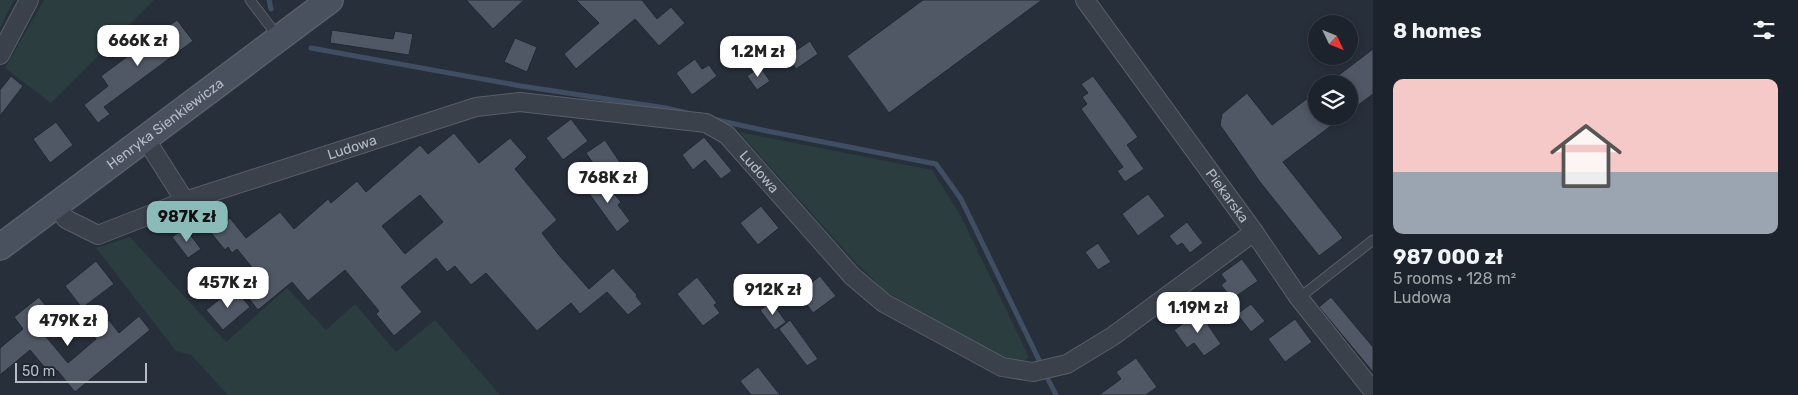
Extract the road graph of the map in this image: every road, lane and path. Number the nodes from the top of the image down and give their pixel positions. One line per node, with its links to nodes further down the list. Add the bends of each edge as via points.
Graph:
1 (29, 0): 6 (street)
2 (250, 0): 5 (lane)
3 (330, 0): 5 (main road, Henryka Sienkiewicza)
4 (1085, 0): 10 (street, Piekarska)
5 (279, 38): 7 (main road, Henryka Sienkiewicza)
6 (0, 55)
7 (145, 138): 8 (street); 9 (main road, Henryka Sienkiewicza)
8 (185, 201): 9 (street, Ludowa, via 98,234 66,219); 10 (street, Ludowa, via 476,107 520,102 706,123 728,135 852,276 884,303 1002,367 1033,372 1067,364 1114,336)
9 (56, 204): 12 (main road, Henryka Sienkiewicza)
10 (1254, 232): 13 (street, Piekarska)
11 (1373, 240): 13 (lane)
12 (0, 246)
13 (1299, 298): 14 (street, Piekarska)
14 (1373, 391)

